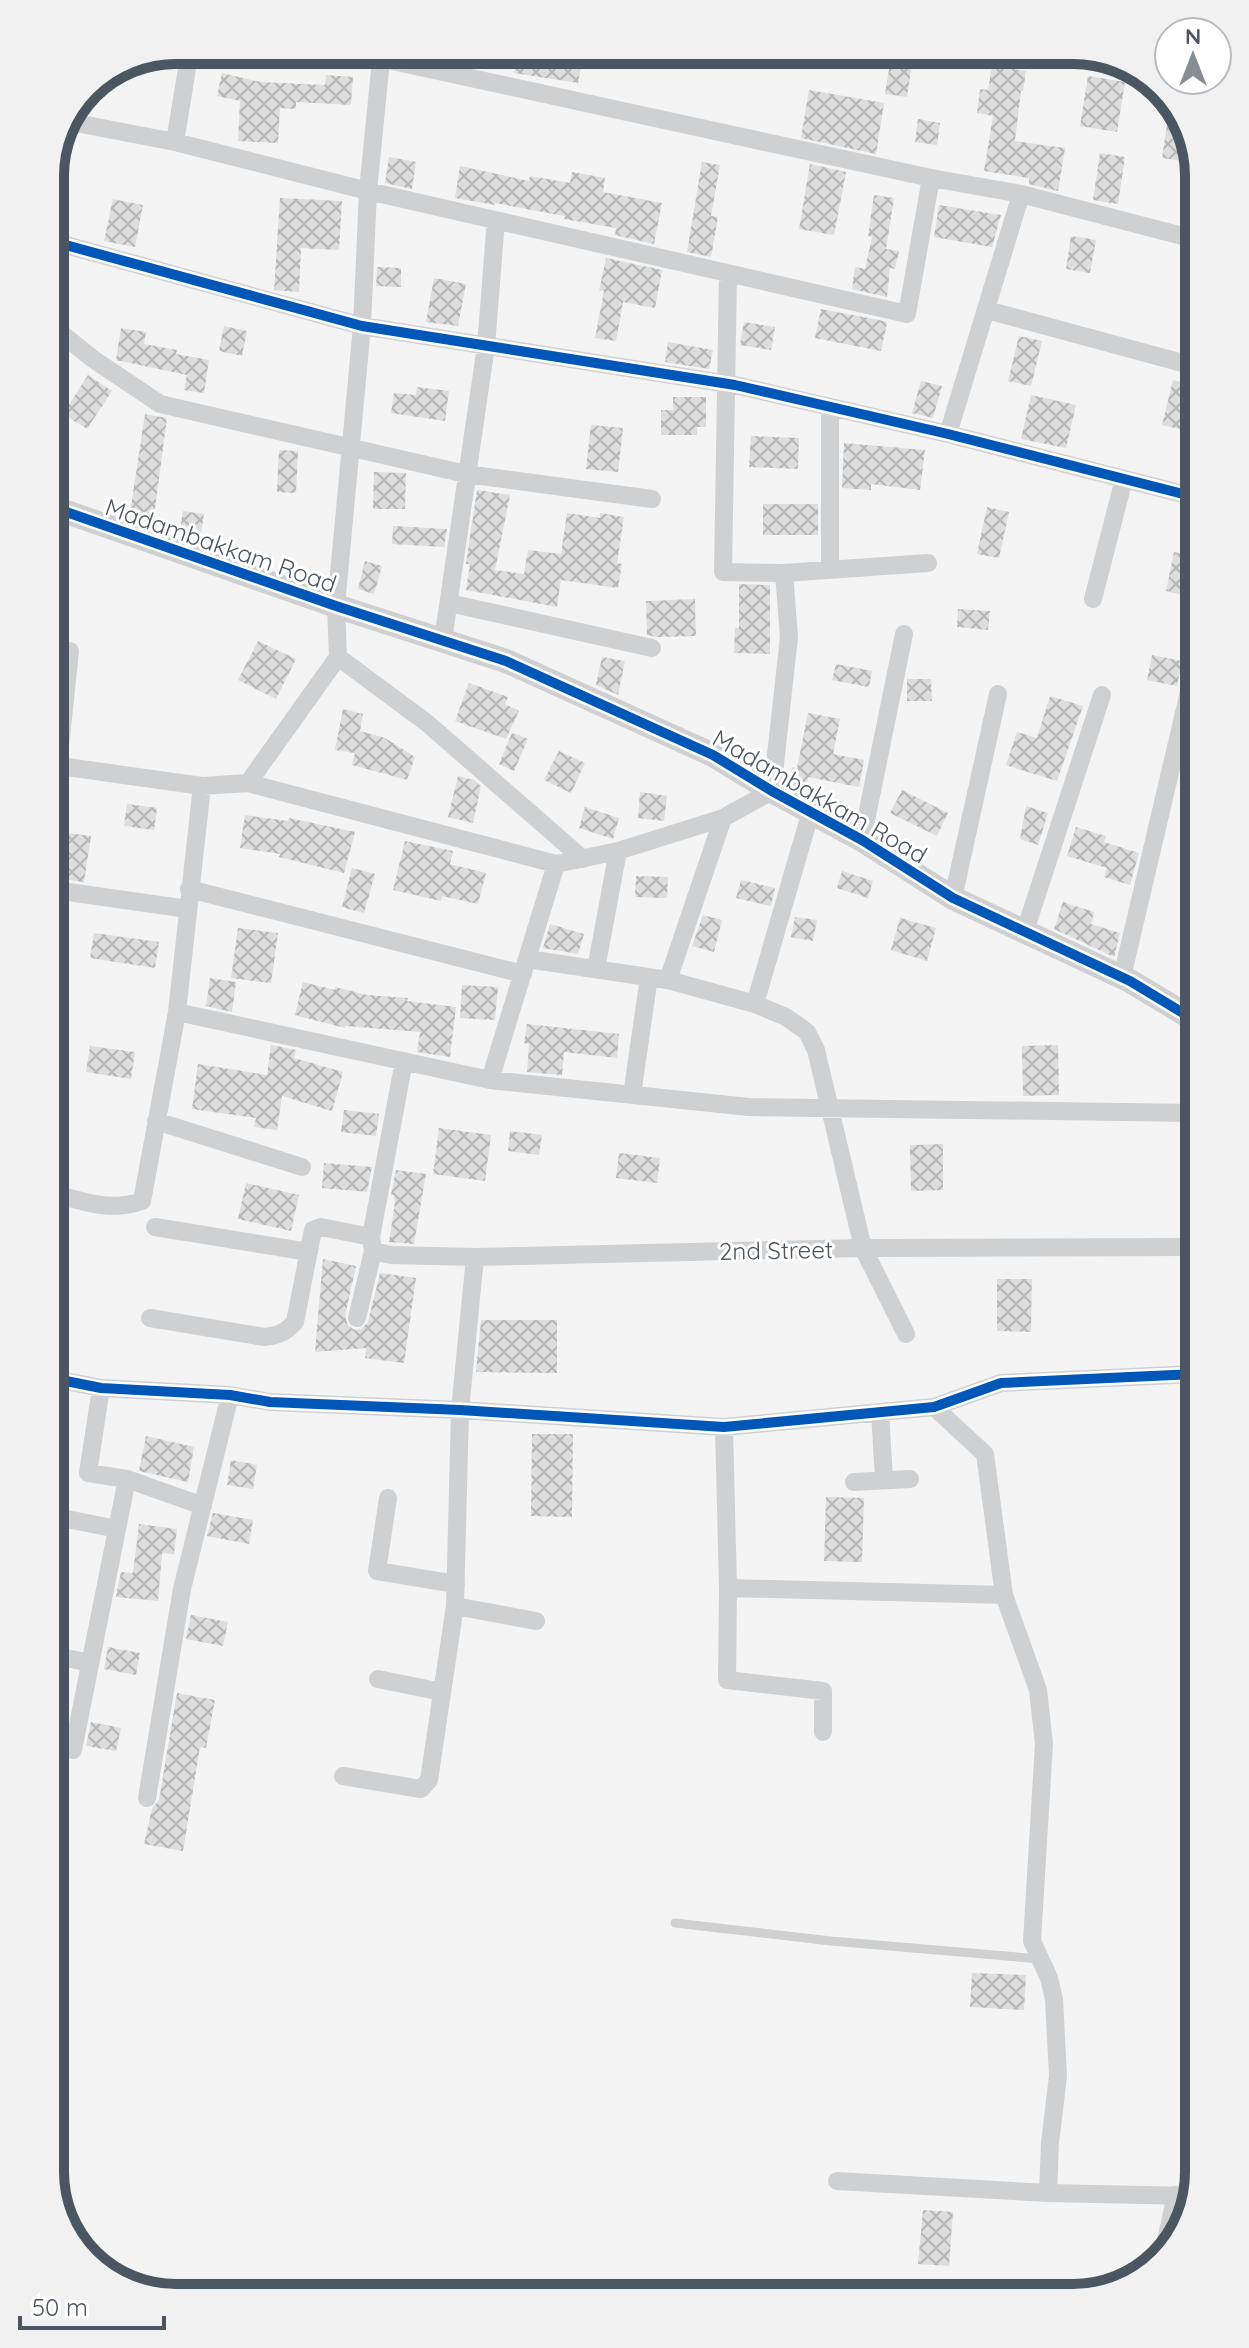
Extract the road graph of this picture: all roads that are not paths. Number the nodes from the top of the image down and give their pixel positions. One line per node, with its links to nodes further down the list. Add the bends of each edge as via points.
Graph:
1 (188, 64): 5 (street)
2 (381, 64): 7 (street)
3 (426, 64): 6 (street)
4 (78, 123): 5 (street)
5 (175, 142): 7 (street)
6 (931, 178): 8 (street); 12 (street, via 907,314)
7 (368, 191): 9 (street); 14 (street)
8 (1021, 194): 10 (street); 13 (street)
9 (496, 220): 12 (street); 16 (street)
10 (1185, 237)
11 (64, 245): 14 (street)
12 (728, 273): 18 (street)
13 (987, 310): 17 (street); 20 (street)
14 (362, 326): 16 (street); 21 (street)
15 (64, 335): 21 (street, via 160,404)
16 (486, 346): 18 (street); 22 (street)
17 (1185, 364)
18 (728, 384): 19 (street); 29 (street, via 723,572)
19 (830, 407): 20 (street); 28 (street)
20 (948, 434): 23 (street)
21 (350, 447): 22 (street); 32 (street)
22 (466, 474): 25 (street); 31 (street)
23 (1124, 479): 24 (street); 30 (street)
24 (1185, 494)
25 (652, 499)
26 (64, 511): 32 (street, Madambakkam Road)
27 (928, 563): 28 (street)
28 (830, 570): 29 (street)
29 (784, 573): 45 (street, via 789,637)
30 (1093, 599)
31 (449, 603): 34 (street); 35 (street)
32 (336, 606): 34 (street, Madambakkam Road); 37 (street)
33 (904, 634): 48 (street)
34 (443, 640): 45 (street, Madambakkam Road, via 506,661 713,755)
35 (652, 648)
36 (70, 651): 40 (street)
37 (338, 657): 43 (street); 50 (street, via 427,723)
38 (998, 694): 54 (street)
39 (1102, 695): 56 (street)
40 (64, 697)
41 (1185, 709): 60 (street)
42 (64, 767): 44 (street)
43 (248, 783): 44 (street); 51 (street)
44 (202, 786): 52 (street)
45 (772, 791): 46 (street, Madambakkam Road); 47 (street)
46 (811, 811): 48 (street, Madambakkam Road); 62 (street)
47 (723, 818): 49 (street); 61 (street)
48 (862, 840): 54 (street, Madambakkam Road)
49 (618, 851): 50 (street); 58 (street)
50 (583, 859): 51 (street)
51 (556, 864): 57 (street)
52 (189, 889): 55 (street); 57 (street)
53 (64, 891): 55 (street)
54 (953, 898): 56 (street, Madambakkam Road)
55 (188, 909): 63 (street)
56 (1025, 931): 60 (street, Madambakkam Road)
57 (525, 966): 58 (street); 66 (street)
58 (596, 969): 59 (street)
59 (649, 977): 61 (street); 67 (street)
60 (1122, 977): 64 (street, Madambakkam Road)
61 (668, 980): 62 (street)
62 (755, 1004): 68 (street, via 807,1032)
63 (177, 1012): 65 (street); 70 (street)
64 (1185, 1014)
65 (404, 1061): 66 (street); 74 (street)
66 (490, 1080): 67 (street)
67 (632, 1095): 68 (street)
68 (830, 1110): 69 (street); 76 (street)
69 (1185, 1113)
70 (156, 1121): 71 (street); 72 (street, via 142,1201 103,1207)
71 (302, 1167)
72 (64, 1196)
73 (155, 1227): 77 (street)
74 (372, 1244): 77 (street, 2nd Street, via 316,1228); 78 (street, 2nd Street, via 391,1255); 80 (street)
75 (1185, 1247): 76 (street, 2nd Street)
76 (863, 1248): 78 (street, 2nd Street); 81 (street)
77 (309, 1252): 79 (street, via 295,1322 288,1331 264,1337)
78 (475, 1257): 87 (street)
79 (150, 1318)
80 (357, 1318)
81 (906, 1334)
82 (1185, 1374): 86 (street, via 1001,1383)
83 (64, 1381): 84 (street)
84 (101, 1388): 85 (street); 90 (street, via 88,1473)
85 (230, 1395): 87 (street, via 270,1402); 95 (street)
86 (934, 1407): 88 (street); 100 (street, via 985,1454)
87 (460, 1410): 89 (street); 98 (street)
88 (880, 1412): 89 (street); 92 (street)
89 (724, 1427): 99 (street)
90 (127, 1479): 95 (street); 97 (street)
91 (910, 1479): 92 (street)
92 (884, 1480): 93 (street)
93 (854, 1482)
94 (388, 1498): 98 (street, via 377,1571)
95 (203, 1506): 110 (street, via 182,1589)
96 (64, 1518): 97 (street)
97 (117, 1529): 104 (street)
98 (456, 1584): 101 (street)
99 (728, 1588): 100 (street); 107 (street, via 727,1680 823,1691)
100 (1004, 1595): 112 (street, via 1038,1690 1044,1744 1032,1941)
101 (455, 1606): 102 (street); 106 (street)
102 (536, 1621)
103 (64, 1657): 104 (street)
104 (90, 1663): 108 (street)
105 (378, 1679): 106 (street)
106 (442, 1692): 109 (street, via 429,1780 421,1789)
107 (823, 1732)
108 (73, 1750)
109 (343, 1776)
110 (147, 1798)
111 (675, 1923): 112 (lane)
112 (1040, 1959): 114 (street, via 1054,1999 1058,2076)
113 (837, 2181): 114 (street)
114 (1048, 2193): 115 (street)
115 (1182, 2195)

